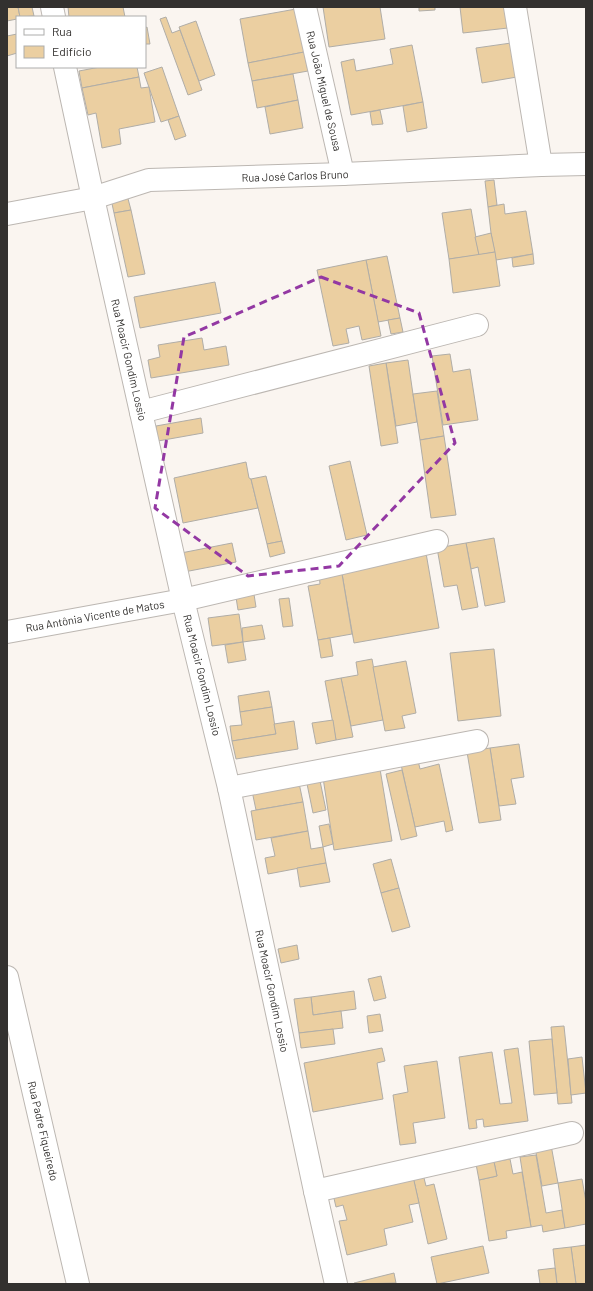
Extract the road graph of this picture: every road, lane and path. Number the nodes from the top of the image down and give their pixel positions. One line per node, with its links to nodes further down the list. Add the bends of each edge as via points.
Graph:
1 (305, 7): 6 (street, Rua João Miguel de Sousa)
2 (515, 7): 5 (street)
3 (65, 68): 7 (street, Rua Moacir Gondim Lossio)
4 (586, 164): 5 (street, Rua José Carlos Bruno)
5 (540, 165): 6 (street, Rua José Carlos Bruno)
6 (343, 174): 7 (street, Rua José Carlos Bruno, via 149,180)
7 (93, 198): 8 (street, Rua José Carlos Bruno); 10 (street, Rua Moacir Gondim Lossio)
8 (7, 214)
9 (477, 325): 10 (street)
10 (141, 412): 12 (street, Rua Moacir Gondim Lossio)
11 (437, 541): 12 (street, Rua Antônia Vicente de Matos)
12 (183, 600): 13 (street, Rua Antônia Vicente de Matos); 15 (street, Rua Moacir Gondim Lossio)
13 (7, 632)
14 (476, 741): 15 (street)
15 (229, 788): 18 (street, Rua Moacir Gondim Lossio)
16 (7, 977): 19 (street, Rua Padre Fiqueiredo)
17 (572, 1133): 18 (street)
18 (315, 1190): 20 (street, Rua Moacir Gondim Lossio)
19 (78, 1284)
20 (336, 1284)

